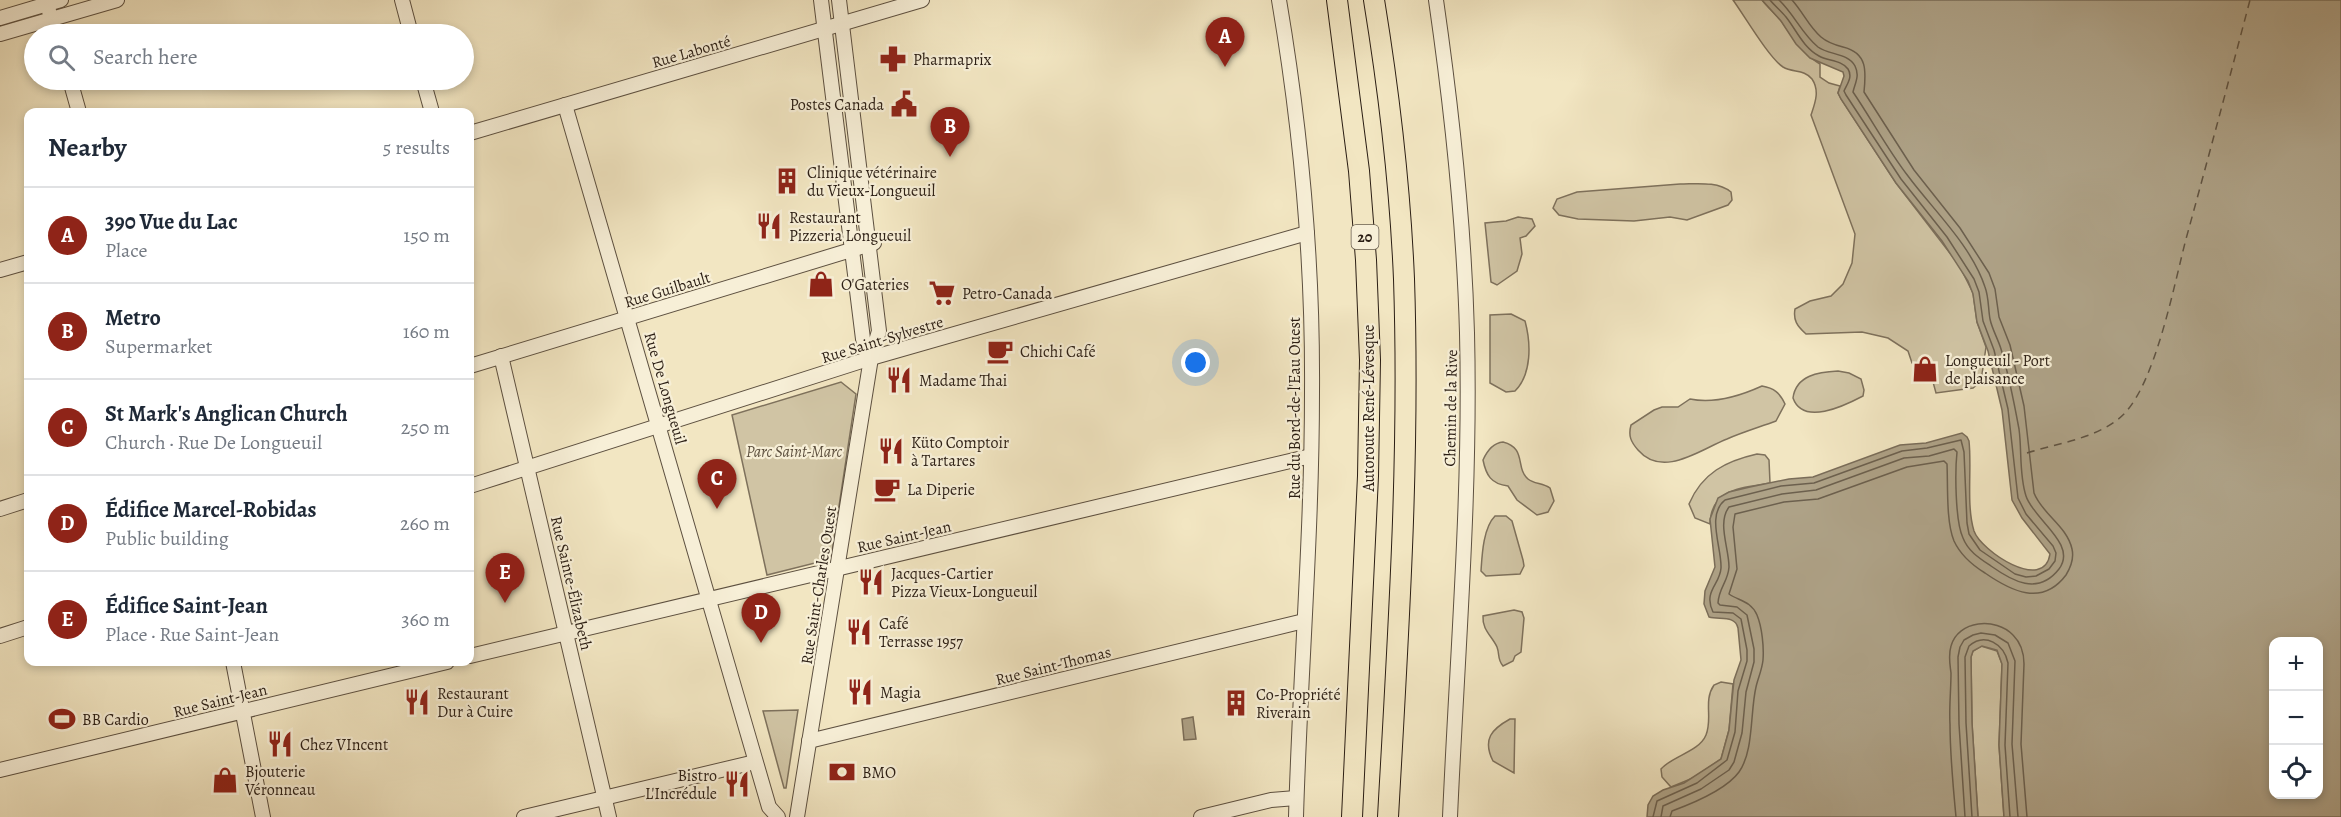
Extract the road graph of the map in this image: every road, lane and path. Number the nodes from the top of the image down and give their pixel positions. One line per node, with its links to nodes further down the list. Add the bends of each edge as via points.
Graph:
1 (117, 0): 12 (street)
2 (402, 0): 15 (street)
3 (821, 0): 18 (street, Rue Saint-Charles Ouest)
4 (839, 0): 16 (street, Rue Saint-Charles Ouest)
5 (922, 0): 16 (street, Rue Labonté)
6 (1279, 0): 26 (street, Rue du Bord-de-l'Eau Ouest, via 1297,117)
7 (1337, 0): 63 (highway, Autoroute René-Lévesque / 20, via 1359,171 1370,360)
8 (1374, 0): 64 (highway, 20, via 1396,170 1405,334 1405,438)
9 (1436, 0): 65 (street, Chemin de la Rive, via 1457,160 1467,335 1465,493)
10 (51, 1): 11 (street); 12 (street)
11 (0, 18)
12 (52, 19): 13 (street); 14 (street)
13 (35, 24)
14 (53, 24)
15 (408, 24)
16 (842, 24): 18 (street, Rue Labonté); 27 (street, Rue Saint-Charles Ouest)
17 (24, 27): 19 (street)
18 (825, 29): 22 (street, Rue Labonté); 28 (street, Rue Saint-Charles Ouest)
19 (0, 34)
20 (73, 90): 23 (street)
21 (426, 90): 24 (street)
22 (565, 105): 25 (street, Rue Labonté); 31 (street, Rue De Longueuil)
23 (78, 108)
24 (431, 108)
25 (474, 132)
26 (1307, 232): 33 (street, Rue Saint-Sylvestre); 36 (street, Rue du Bord-de-l'Eau Ouest)
27 (872, 243): 28 (street, Rue Guilbault); 33 (street, Rue Saint-Charles Ouest, via 879,331)
28 (850, 250): 31 (street, Rue Guilbault); 33 (street, Rue Saint-Charles Ouest, via 863,339)
29 (24, 263): 30 (street)
30 (0, 270)
31 (628, 318): 32 (street, Rue Guilbault); 35 (street, Rue De Longueuil)
32 (501, 356): 34 (street, Rue Guilbault); 37 (street, Rue Sainte-Élizabeth)
33 (871, 358): 35 (street, Rue Saint-Sylvestre); 41 (street, Rue Saint-Charles Ouest)
34 (474, 365)
35 (660, 426): 37 (street, Rue Saint-Sylvestre); 42 (street, Rue De Longueuil)
36 (1311, 456): 41 (street, Rue Saint-Jean); 43 (street, Rue du Bord-de-l'Eau Ouest)
37 (528, 468): 38 (street, Rue Saint-Sylvestre); 45 (street, Rue Sainte-Élizabeth)
38 (474, 485)
39 (24, 502): 40 (street)
40 (0, 509)
41 (838, 569): 42 (street, Rue Saint-Jean); 51 (street, Rue Saint-Charles Ouest)
42 (709, 599): 45 (street, Rue Saint-Jean); 52 (street, Rue De Longueuil)
43 (1304, 621): 51 (street, Rue Saint-Thomas); 55 (street, Rue du Bord-de-l'Eau Ouest)
44 (24, 628): 46 (street)
45 (566, 633): 47 (street, Rue Saint-Jean); 54 (street, Rue Sainte-Élizabeth)
46 (0, 636)
47 (474, 655)
48 (234, 666): 50 (street)
49 (430, 666): 50 (street, Rue Saint-Jean)
50 (243, 710): 53 (street, Rue Saint-Jean); 56 (street)
51 (809, 741): 60 (street, Rue Saint-Charles Ouest)
52 (755, 762): 54 (street); 59 (street, Rue De Longueuil, via 768,807)
53 (0, 770)
54 (605, 798): 57 (street); 58 (street, Rue Sainte-Élizabeth)
55 (1296, 798): 61 (street); 62 (street, Rue du Bord-de-l'Eau Ouest)
56 (263, 817)
57 (524, 817)
58 (609, 817)
59 (777, 817)
60 (797, 817)
61 (1201, 817)
62 (1296, 817)
63 (1352, 817)
64 (1388, 817)
65 (1450, 817)

